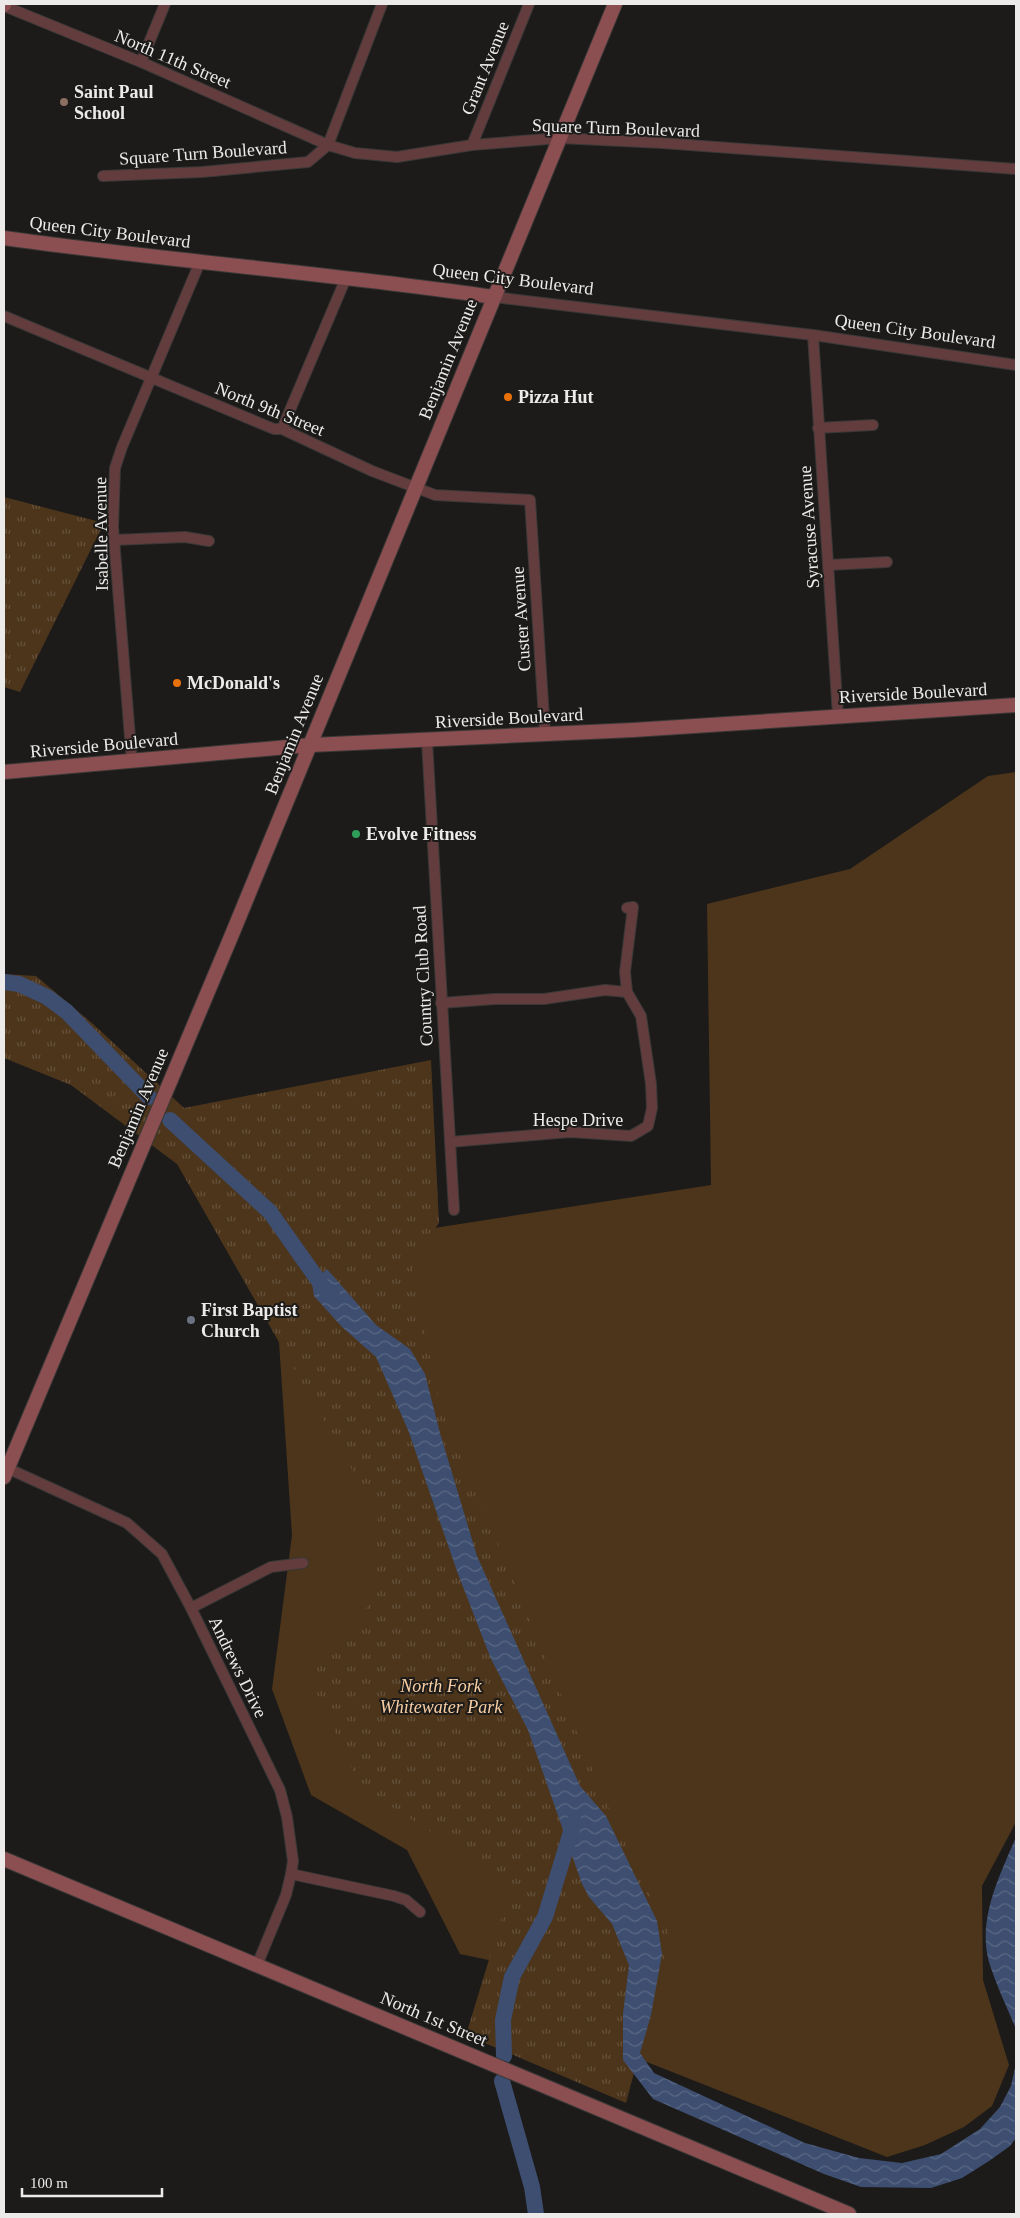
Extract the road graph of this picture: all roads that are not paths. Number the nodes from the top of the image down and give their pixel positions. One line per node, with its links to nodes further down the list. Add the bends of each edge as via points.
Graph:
1 (165, 4): 6 (street)
2 (529, 4): 9 (street, Grant Avenue)
3 (615, 4): 7 (main road, Benjamin Avenue)
4 (4, 5): 6 (street, North 11th Street)
5 (379, 5): 8 (street)
6 (141, 62): 8 (street, North 11th Street)
7 (560, 138): 9 (street, Square Turn Boulevard); 10 (street, Square Turn Boulevard); 15 (main road, Benjamin Avenue)
8 (328, 145): 9 (street, Square Turn Boulevard, via 355,153 397,157); 11 (street, Square Turn Boulevard, via 308,162 202,172)
9 (472, 145)
10 (1016, 169)
11 (103, 176)
12 (4, 238): 13 (main road, Queen City Boulevard)
13 (200, 262): 14 (main road, Queen City Boulevard); 19 (street, Isabelle Avenue)
14 (346, 278): 15 (main road, Queen City Boulevard); 22 (street)
15 (494, 297): 17 (street, Queen City Boulevard); 23 (main road, Benjamin Avenue)
16 (4, 316): 19 (street, North 9th Street)
17 (813, 335): 18 (street, Queen City Boulevard); 21 (street, Syracuse Avenue)
18 (1016, 365)
19 (151, 378): 22 (street, North 9th Street); 25 (street, Isabelle Avenue, via 115,468)
20 (873, 425): 21 (street)
21 (818, 428): 28 (street, Syracuse Avenue)
22 (282, 429): 23 (street, North 9th Street)
23 (417, 488): 24 (street, North 9th Street, via 435,495); 33 (main road, Benjamin Avenue)
24 (530, 500): 31 (street, Custer Avenue)
25 (114, 540): 26 (street, via 185,537); 34 (street, Isabelle Avenue)
26 (209, 541)
27 (887, 562): 28 (street)
28 (829, 565): 30 (street, Syracuse Avenue)
29 (1016, 706): 30 (main road, Riverside Boulevard)
30 (838, 716): 31 (main road, Riverside Boulevard)
31 (545, 734): 32 (main road, Riverside Boulevard)
32 (427, 741): 33 (main road, Riverside Boulevard); 38 (street, Country Club Road)
33 (311, 745): 34 (main road, Riverside Boulevard); 41 (main road, Benjamin Avenue)
34 (132, 762): 35 (main road, Riverside Boulevard)
35 (4, 772)
36 (627, 908): 37 (street, via 632,907 625,972)
37 (627, 992): 38 (street, via 605,990 544,999); 39 (street, Hespe Drive, via 641,1016 651,1084 652,1108 645,1129 631,1136 570,1132)
38 (441, 1003): 39 (street, Country Club Road)
39 (450, 1142): 40 (street, Country Club Road)
40 (454, 1210)
41 (6, 1472): 43 (street, Andrews Drive, via 127,1523 162,1554)
42 (303, 1563): 43 (street, via 271,1567)
43 (191, 1608): 45 (street, Andrews Drive, via 280,1790 293,1861)
44 (4, 1859): 47 (main road, North 1st Street)
45 (291, 1874): 46 (street, via 394,1896 406,1900); 47 (street, Andrews Drive, via 286,1895)
46 (420, 1912)
47 (257, 1965): 48 (main road, North 1st Street)
48 (849, 2214)

